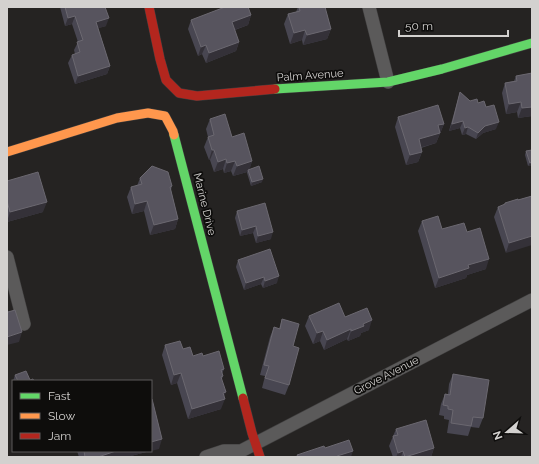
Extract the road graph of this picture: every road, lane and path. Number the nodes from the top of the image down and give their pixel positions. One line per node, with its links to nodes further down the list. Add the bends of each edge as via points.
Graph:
1 (149, 7): 4 (street, Palm Avenue, via 166,80 179,93 197,96)
2 (369, 7): 4 (street)
3 (532, 43): 4 (street, Palm Avenue)
4 (388, 82)
5 (7, 152): 9 (street, Marine Drive, via 117,118 148,112 165,116 173,131)
6 (7, 257): 8 (street)
7 (532, 300): 9 (street, Grove Avenue)
8 (24, 324)
9 (256, 443): 10 (street, Grove Avenue); 12 (street, Marine Drive)
10 (239, 454): 11 (street, Grove Avenue, via 224,451)
11 (206, 457)
12 (260, 457)

